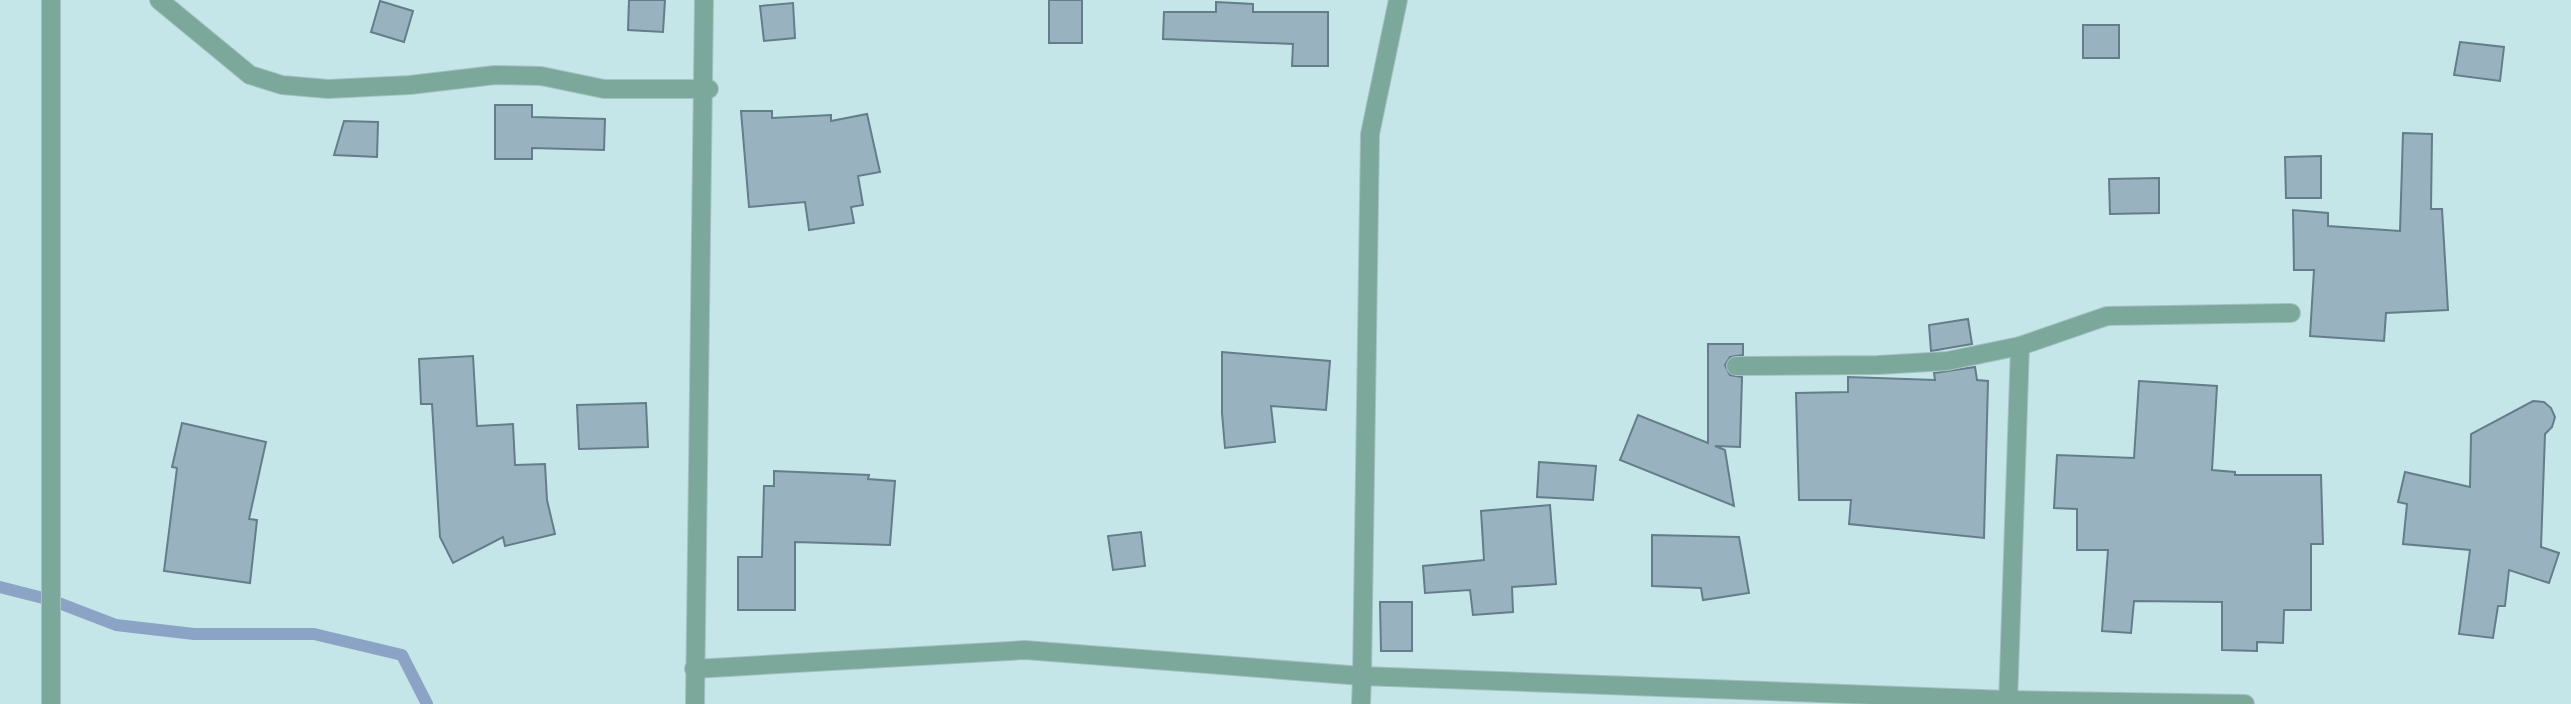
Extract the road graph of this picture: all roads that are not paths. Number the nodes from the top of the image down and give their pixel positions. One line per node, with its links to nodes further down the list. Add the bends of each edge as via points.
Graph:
1 (51, 0): 12 (street)
2 (159, 0): 5 (street, via 250,75 282,85 328,89 495,75 541,76 604,89)
3 (704, 0): 5 (street)
4 (1398, 0): 10 (street, via 1370,134)
5 (707, 89): 9 (street)
6 (2291, 313): 7 (street, via 2107,316)
7 (2020, 345): 8 (street, via 1947,361); 11 (street)
8 (1736, 366)
9 (694, 669): 10 (street, via 1025,650); 13 (street)
10 (1362, 676): 11 (street); 14 (street)
11 (2008, 702): 15 (street)
12 (51, 704)
13 (695, 704)
14 (1362, 704)
15 (2245, 704)

